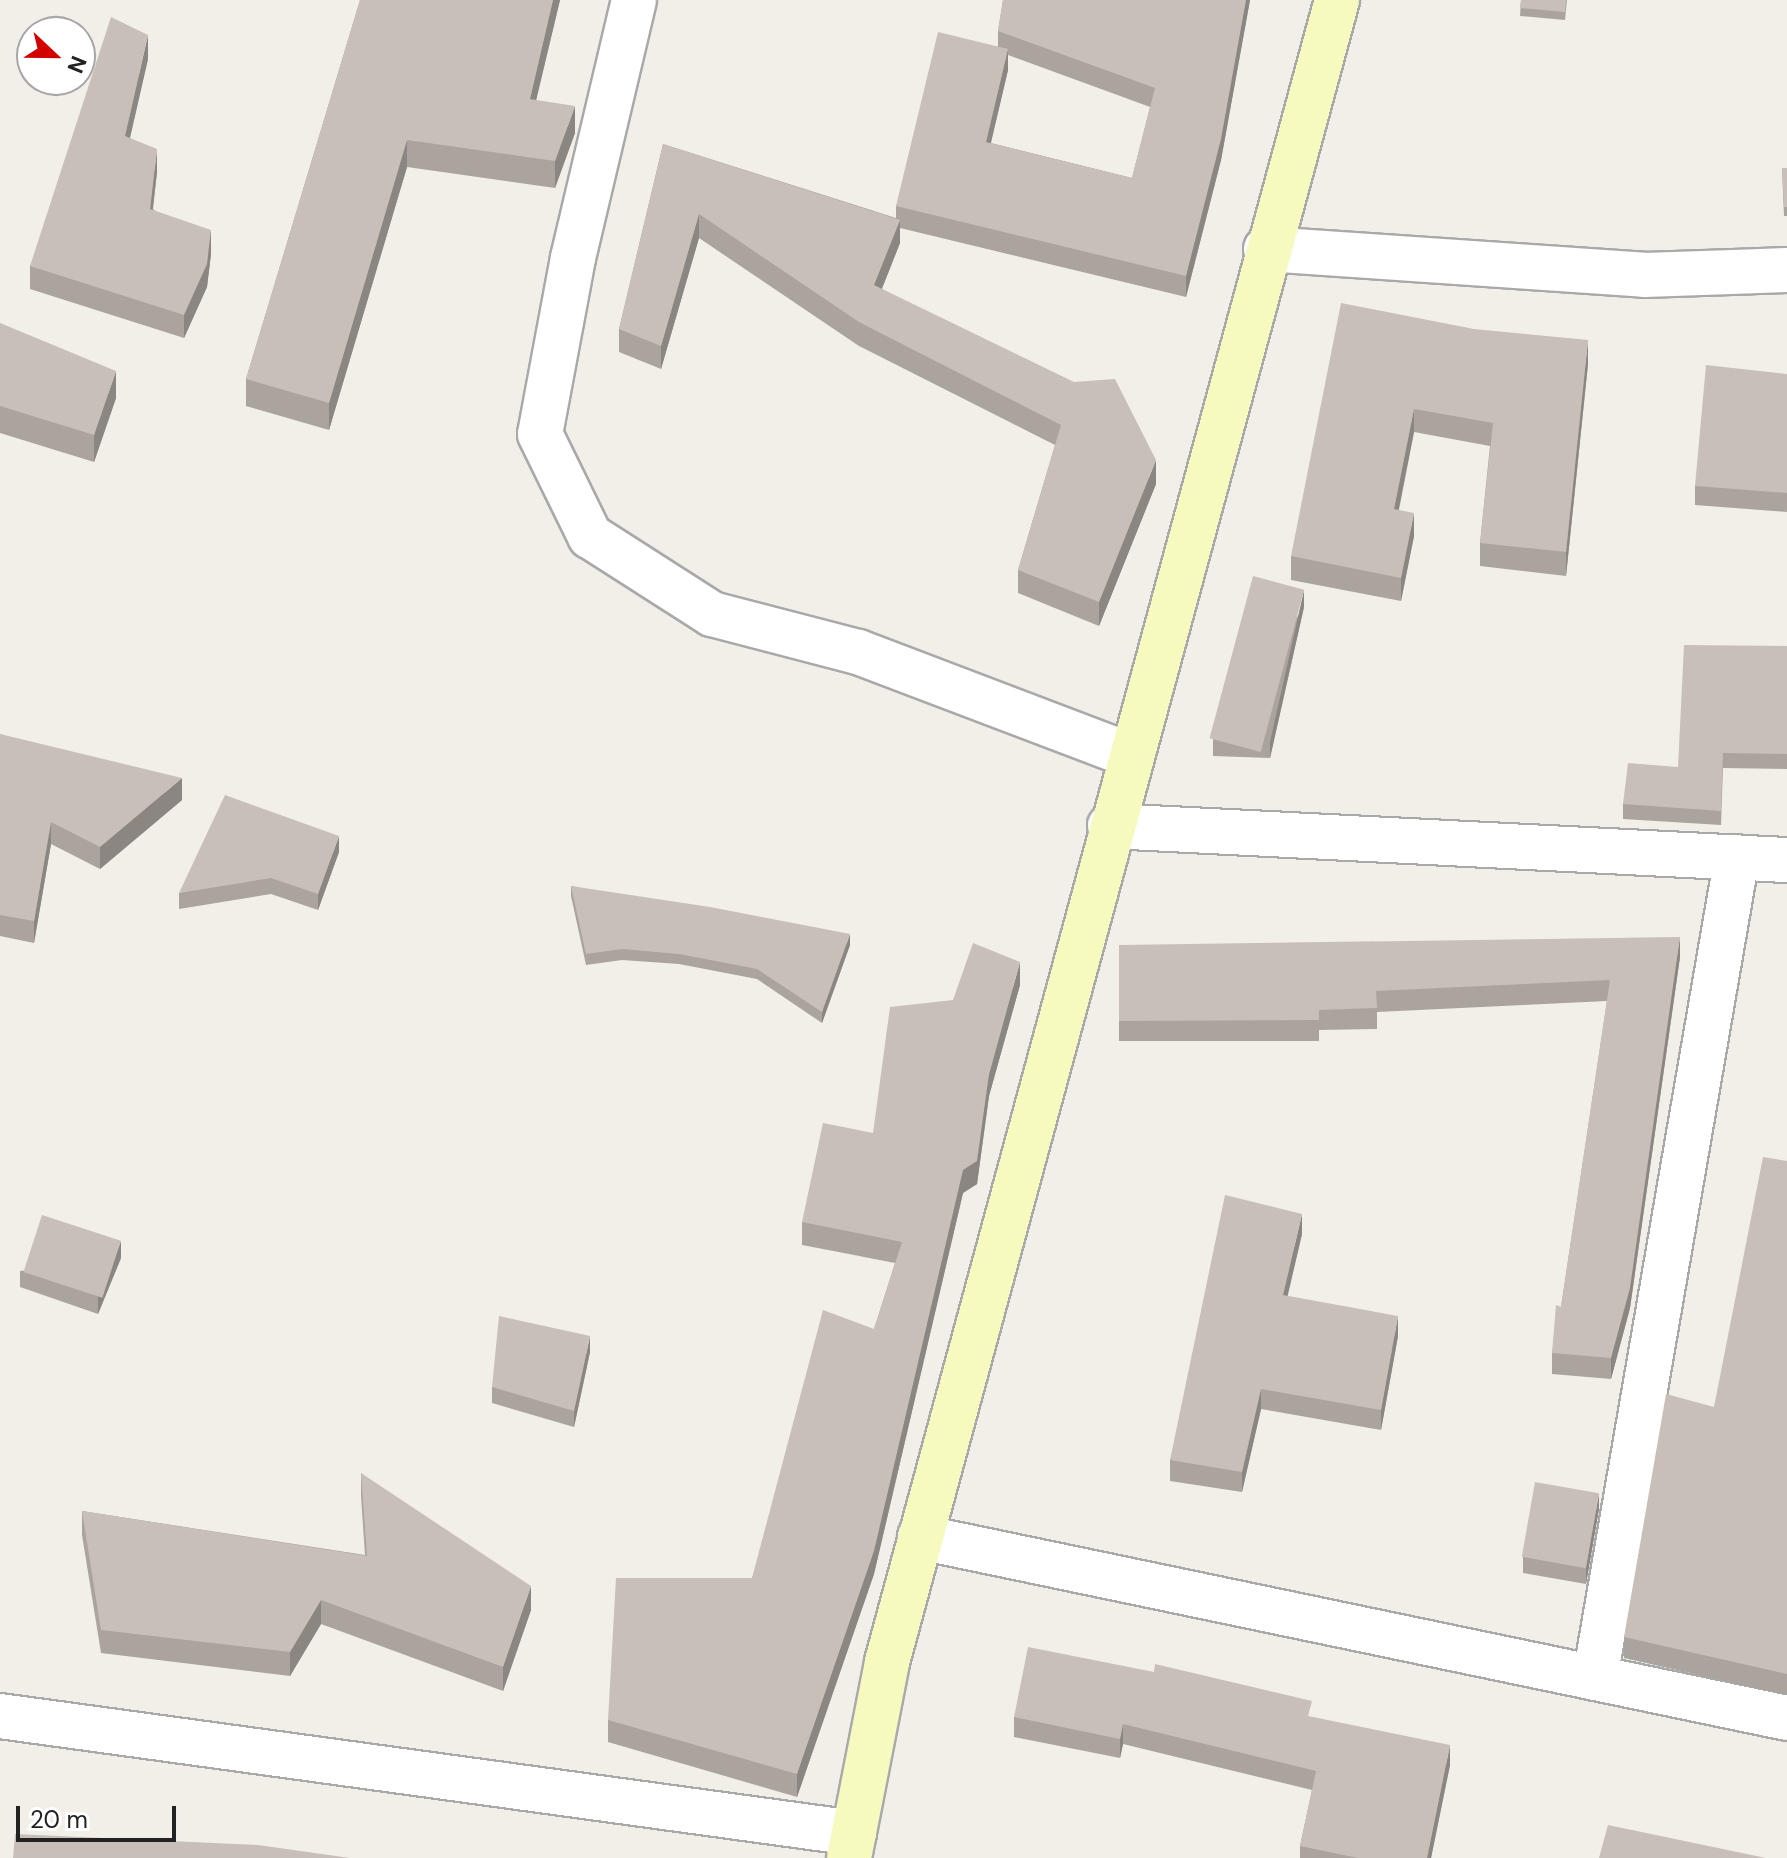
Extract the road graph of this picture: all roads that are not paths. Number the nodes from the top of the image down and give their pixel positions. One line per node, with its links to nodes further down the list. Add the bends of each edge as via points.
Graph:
1 (634, 0): 5 (street, via 573,258 540,434 590,536 712,614 858,652)
2 (1337, 0): 3 (street)
3 (1266, 249): 4 (street, via 1644,275); 5 (street)
4 (1787, 270)
5 (1129, 755): 6 (street)
6 (1110, 826): 7 (street); 9 (street)
7 (1737, 857): 8 (street); 10 (street)
8 (1787, 860)
9 (920, 1537): 10 (street); 13 (street, via 887,1662)
10 (1595, 1678): 12 (street)
11 (0, 1716): 13 (street)
12 (1787, 1718)
13 (851, 1846)

